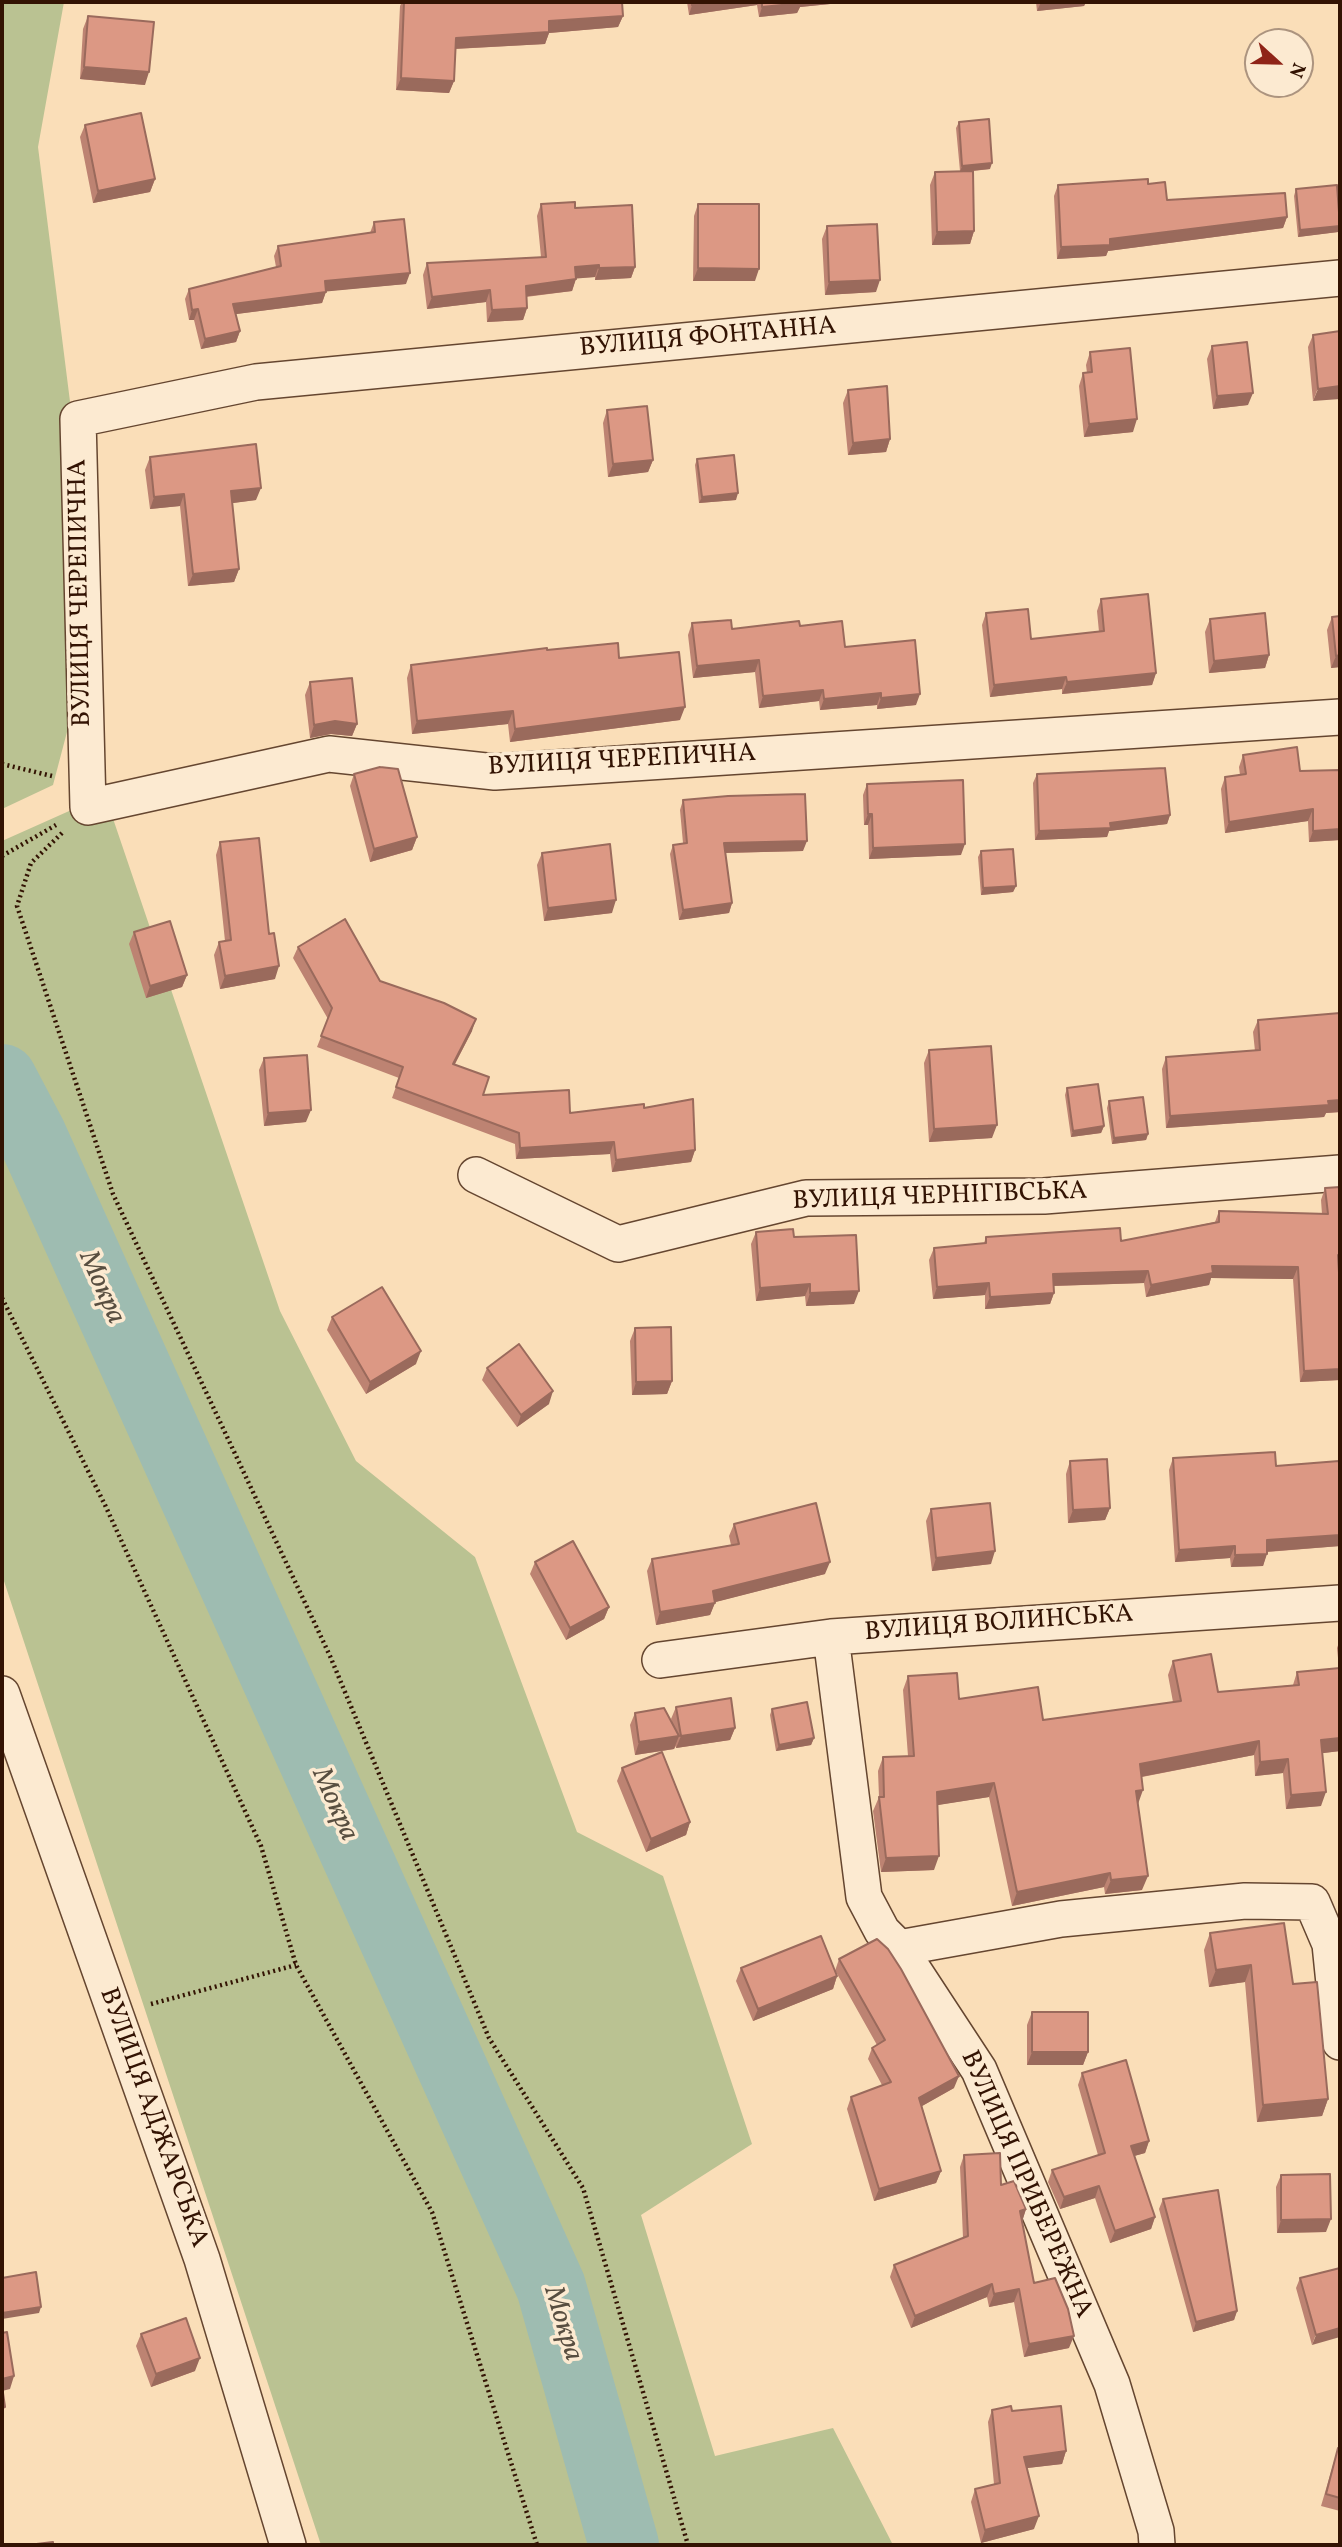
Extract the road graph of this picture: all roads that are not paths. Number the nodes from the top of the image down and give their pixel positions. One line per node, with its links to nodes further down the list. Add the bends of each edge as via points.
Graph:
1 (1340, 278): 2 (street, ВУЛИЦЯ ФОНТАННА, via 257,382)
2 (78, 419): 3 (street, ВУЛИЦЯ ЧЕРЕПИЧНА, via 87,796 329,754 495,772)
3 (1340, 717)
4 (1340, 1172): 5 (street, ВУЛИЦЯ ЧЕРНІГІВСЬКА, via 1044,1196 806,1198 618,1244)
5 (476, 1175)
6 (1340, 1603): 7 (street, ВУЛИЦЯ ВОЛИНСЬКА)
7 (831, 1637): 8 (street, ВУЛИЦЯ ВОЛИНСЬКА); 10 (street, ВУЛИЦЯ ПРИБЕРЕЖНА, via 864,1897 882,1931)
8 (660, 1660)
9 (2, 1694): 12 (street, ВУЛИЦЯ АДЖАРСЬКА, via 202,2259)
10 (899, 1948): 11 (street, via 1061,1919 1245,1901 1312,1902 1330,1944); 13 (street, ВУЛИЦЯ ПРИБЕРЕЖНА, via 979,2070 1112,2384)
11 (1340, 2042)
12 (288, 2545)
13 (1157, 2545)

